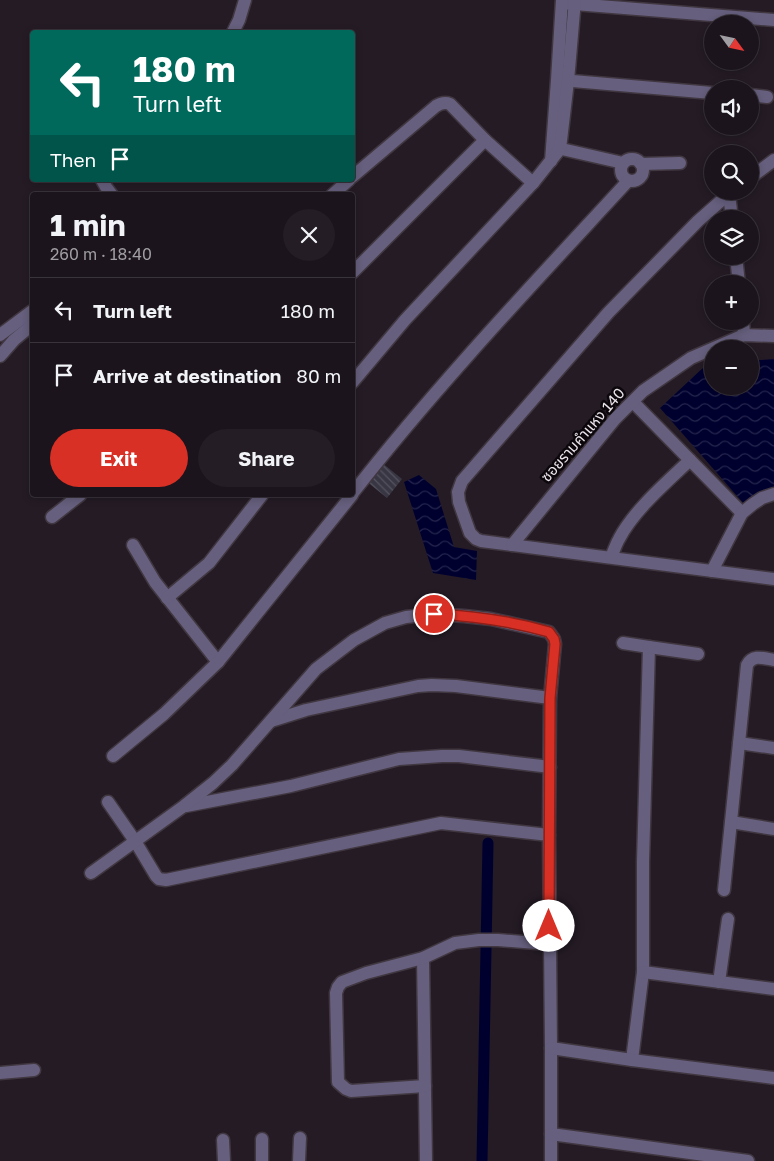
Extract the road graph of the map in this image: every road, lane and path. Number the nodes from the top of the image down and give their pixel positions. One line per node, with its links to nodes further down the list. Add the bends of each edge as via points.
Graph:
1 (245, 0): 4 (street)
2 (568, 2): 3 (street); 5 (street)
3 (774, 20)
4 (234, 30)
5 (563, 80): 6 (street); 10 (street)
6 (704, 91)
7 (759, 97): 8 (street)
8 (767, 97)
9 (485, 140): 16 (street, via 450,104 442,103); 19 (street); 22 (street)
10 (556, 148): 12 (street); 19 (street, via 551,161)
11 (774, 160): 15 (street)
12 (623, 163): 13 (street, via 631,159); 17 (street, via 621,174)
13 (641, 164): 14 (street); 17 (street, via 642,176 636,181)
14 (680, 164)
15 (759, 171)
16 (355, 174)
17 (628, 181): 33 (street, via 454,371)
18 (347, 182): 20 (street)
19 (533, 183): 30 (street, via 405,320)
20 (335, 192)
21 (723, 200): 41 (street, via 698,221 608,314 462,481 459,502 470,533 481,541)
22 (355, 270)
23 (30, 313): 26 (street)
24 (30, 327): 29 (street)
25 (744, 330): 27 (street)
26 (0, 335)
27 (744, 335): 28 (street, ซอยรามคำแหง 140); 31 (street, ซอยรามคำแหง 140, via 692,358 643,391)
28 (774, 336)
29 (0, 356)
30 (355, 379)
31 (633, 402): 32 (street); 41 (street, ซอยรามคำแหง 140, via 615,419)
32 (690, 460): 38 (street); 42 (street, via 634,517 619,538)
33 (355, 488)
34 (774, 494): 38 (street, via 762,498)
35 (77, 497): 39 (street)
36 (260, 497): 45 (street, via 209,564)
37 (347, 497): 50 (street)
38 (742, 513): 43 (street)
39 (52, 517)
40 (133, 545): 45 (street)
41 (512, 545): 42 (street)
42 (611, 557): 43 (street)
43 (712, 571): 44 (street)
44 (774, 579)
45 (167, 598): 50 (street)
46 (623, 643): 47 (street)
47 (649, 647): 48 (street); 70 (street)
48 (698, 654)
49 (774, 660): 53 (street, via 756,657 747,666)
50 (218, 662): 55 (street, via 164,714)
51 (550, 698): 52 (street, via 456,686 418,686); 52 (street, via 555,644 549,632 491,619 434,614 385,623 354,640 316,669); 56 (street)
52 (271, 720): 57 (street)
53 (739, 743): 54 (street); 61 (street)
54 (774, 748)
55 (113, 756)
56 (550, 767): 58 (street, via 442,756 398,760 291,786); 63 (street)
57 (226, 771): 58 (street, via 226,781); 60 (street)
58 (238, 795): 60 (street)
59 (108, 802): 64 (street)
60 (184, 806): 64 (street)
61 (731, 822): 62 (street); 66 (street)
62 (774, 828)
63 (549, 835): 64 (street, via 441,823 166,880 156,876); 68 (street)
64 (135, 841): 65 (street)
65 (91, 873)
66 (724, 890)
67 (728, 919): 71 (street)
68 (550, 944): 69 (street, via 479,940 455,943); 73 (street)
69 (423, 958): 78 (street); 78 (street, via 366,972 342,982 336,993 338,1082 341,1086 351,1090)
70 (643, 972): 71 (street); 74 (street)
71 (719, 982): 72 (street)
72 (774, 989)
73 (551, 1048): 74 (street); 79 (street)
74 (632, 1060): 77 (street)
75 (34, 1070): 76 (street)
76 (0, 1073)
77 (774, 1078)
78 (425, 1086): 86 (street)
79 (551, 1134): 87 (street); 88 (street)
80 (300, 1138): 85 (street)
81 (262, 1139): 84 (street)
82 (223, 1140): 83 (street)
83 (224, 1161)
84 (262, 1161)
85 (299, 1161)
86 (426, 1161)
87 (550, 1161)
88 (748, 1161)

